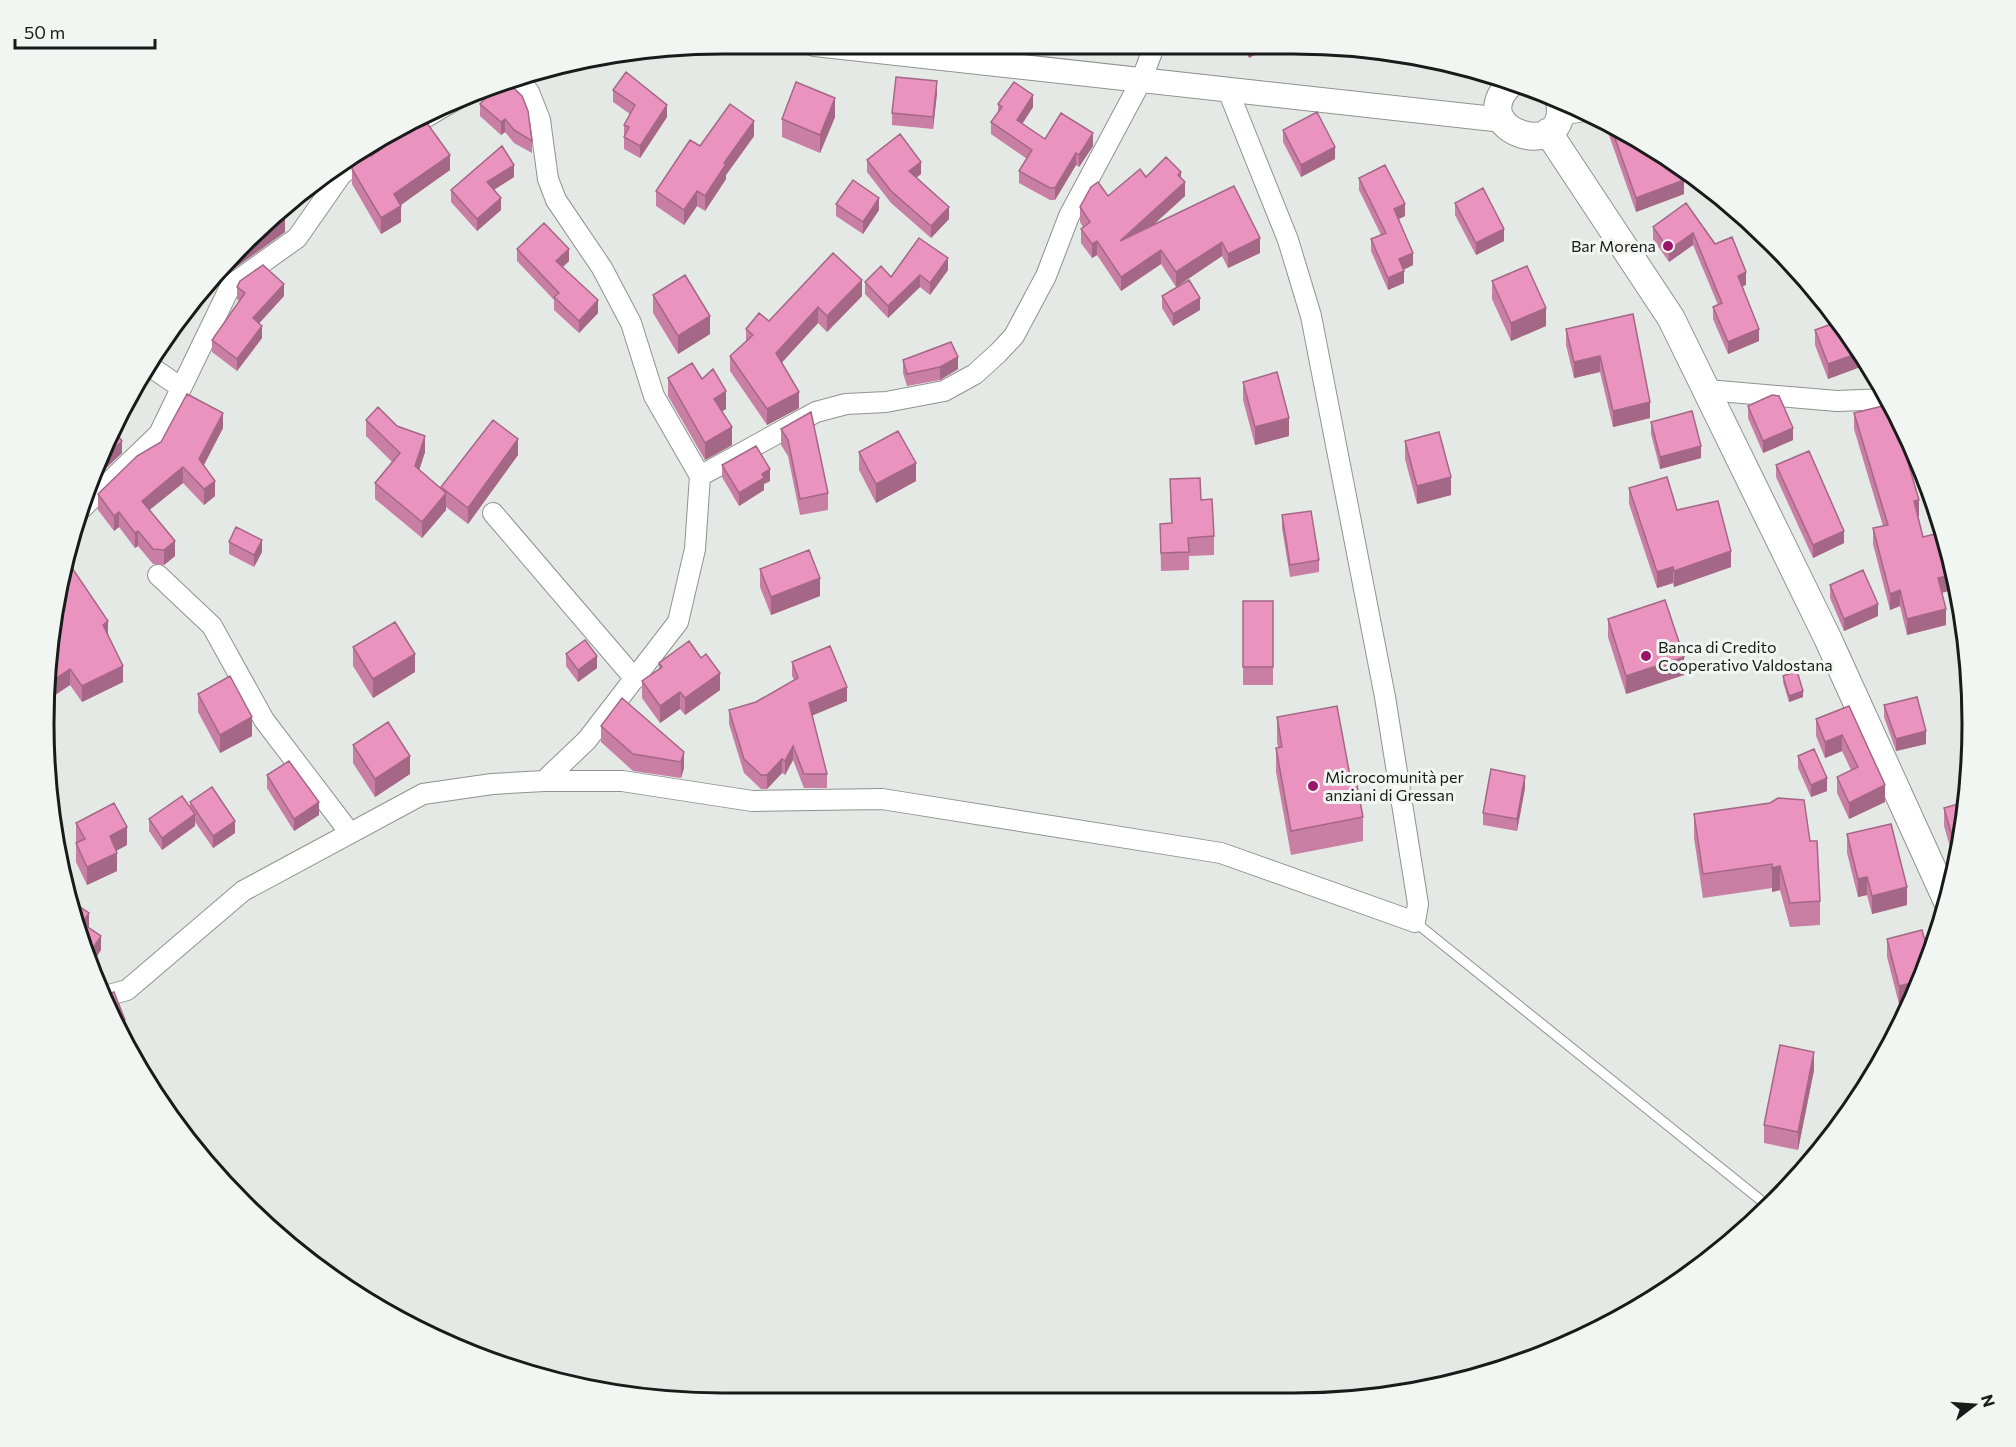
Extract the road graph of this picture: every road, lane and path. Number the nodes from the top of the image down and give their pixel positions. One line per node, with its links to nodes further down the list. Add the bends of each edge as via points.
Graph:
1 (943, 54): 3 (street)
2 (1151, 54): 3 (street)
3 (1141, 81): 5 (street); 14 (street, via 1069,216 1046,276 1014,336 975,374 944,391 816,411)
4 (524, 85): 14 (street, via 540,120 548,179 556,200 602,268 631,323 654,396)
5 (1227, 88): 8 (street); 22 (street, via 1288,240 1311,316 1385,697 1418,904)
6 (1506, 89): 8 (main road, via 1500,104)
7 (1563, 114): 8 (main road, via 1536,137 1521,136); 12 (main road)
8 (1503, 120)
9 (343, 173): 11 (street, via 297,238 231,285)
10 (156, 370): 11 (street)
11 (180, 387): 15 (street, via 159,434)
12 (1707, 390): 13 (street, via 1837,402); 21 (main road, via 1828,639)
13 (1878, 400)
14 (700, 476): 18 (street, via 695,549 678,622)
15 (94, 496)
16 (493, 513): 18 (street)
17 (158, 575): 20 (street, via 213,626 264,720)
18 (635, 679): 19 (street, via 587,740)
19 (544, 782): 20 (street, via 492,784 423,794); 22 (street, via 622,781 752,801 882,799 1221,853)
20 (350, 833): 23 (street, via 243,891 128,990)
21 (1941, 887)
22 (1415, 922): 24 (lane)
23 (111, 994)
24 (1762, 1201)

